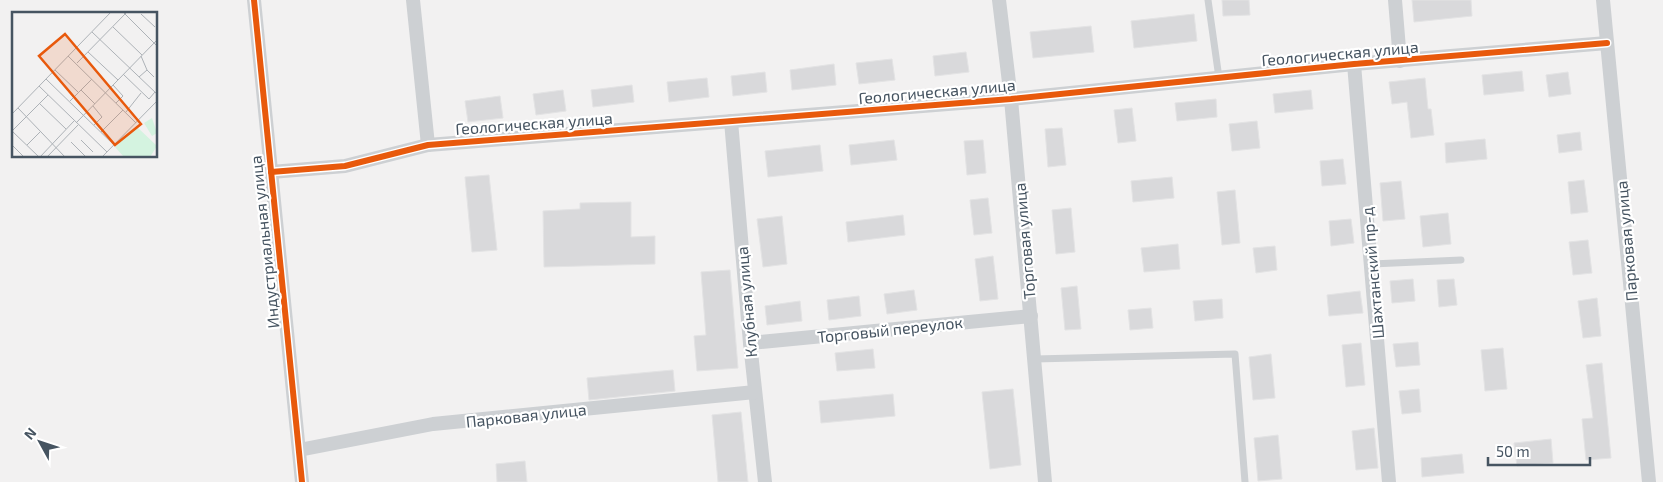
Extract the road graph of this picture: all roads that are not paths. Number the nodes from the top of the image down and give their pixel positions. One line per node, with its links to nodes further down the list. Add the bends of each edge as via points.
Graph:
1 (254, 0): 14 (street, Индустриальная улица)
2 (413, 0): 13 (street)
3 (999, 0): 11 (street, Торговая улица)
4 (1208, 0): 10 (lane)
5 (1395, 0): 8 (street)
6 (1603, 0): 7 (street, Парковая улица)
7 (1607, 43): 8 (street, Геологическая улица); 27 (street, Парковая улица)
8 (1400, 61): 9 (street, Геологическая улица)
9 (1354, 64): 10 (street, Геологическая улица); 16 (street, Шахтанский пр-д)
10 (1219, 78): 11 (street, Геологическая улица)
11 (1011, 100): 12 (street, Геологическая улица); 17 (street, Торговая улица)
12 (731, 121): 13 (street, Геологическая улица); 18 (street, Клубная улица)
13 (428, 145): 14 (street, Геологическая улица, via 346,166)
14 (271, 172): 21 (street, Индустриальная улица)
15 (1461, 260): 16 (lane)
16 (1372, 264): 26 (street, Шахтанский пр-д)
17 (1031, 316): 18 (street, Торговый переулок); 19 (street, Торговая улица)
18 (750, 343): 20 (street, Клубная улица)
19 (1035, 359): 24 (street, Торговая улица); 25 (lane, via 1235,354)
20 (755, 392): 21 (street, Парковая улица, via 433,424); 23 (street, Клубная улица)
21 (299, 450): 22 (street, Индустриальная улица)
22 (302, 482)
23 (765, 482)
24 (1045, 482)
25 (1245, 482)
26 (1389, 482)
27 (1649, 482)

